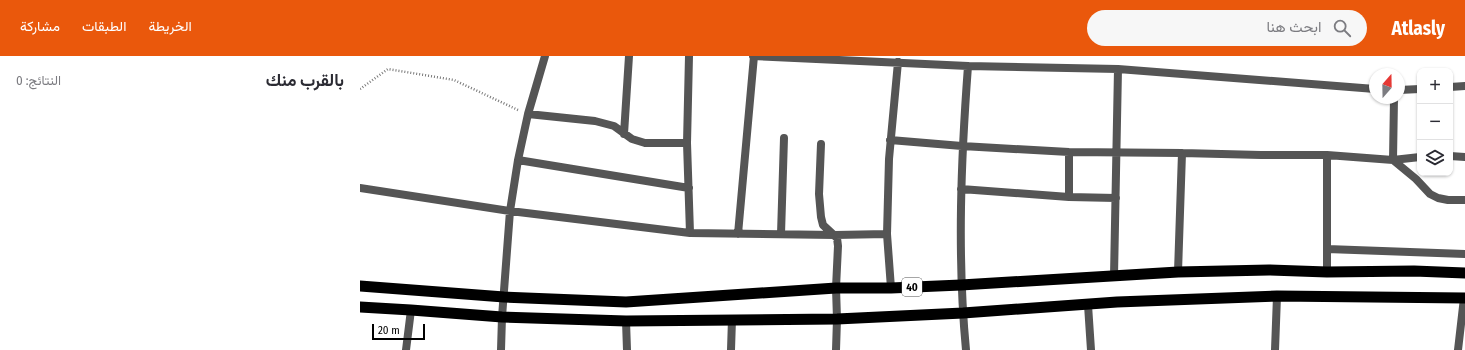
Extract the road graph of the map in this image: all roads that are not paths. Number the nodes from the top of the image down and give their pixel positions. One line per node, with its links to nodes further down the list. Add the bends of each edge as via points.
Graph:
1 (545, 56): 14 (street)
2 (629, 56): 15 (street)
3 (689, 56): 18 (street)
4 (754, 56): 5 (street); 38 (street)
5 (898, 62): 6 (street); 17 (street)
6 (968, 66): 7 (street); 20 (street)
7 (1118, 69): 10 (street); 22 (street)
8 (1465, 86): 9 (street)
9 (1453, 87)
10 (1369, 89)
11 (1417, 89): 12 (street)
12 (1405, 90)
13 (1394, 104): 29 (street)
14 (528, 114): 15 (street, via 595,121 614,126); 28 (street)
15 (624, 134): 18 (street, via 645,143)
16 (784, 138): 39 (street)
17 (890, 140): 20 (street); 40 (street)
18 (688, 143): 31 (street)
19 (821, 144): 41 (street, via 820,217 823,225)
20 (962, 146): 21 (street); 32 (street)
21 (1069, 152): 22 (street); 33 (street)
22 (1117, 152): 23 (street); 34 (street)
23 (1182, 153): 24 (street); 44 (street)
24 (1327, 155): 29 (street); 42 (street)
25 (1417, 156): 29 (street)
26 (1453, 156): 27 (street)
27 (1465, 157)
28 (518, 160): 31 (street); 36 (street)
29 (1393, 160): 35 (street, via 1430,194 1448,200)
30 (360, 188): 36 (street)
31 (689, 188): 37 (street)
32 (961, 189): 33 (street); 48 (street)
33 (1069, 197): 34 (street)
34 (1116, 198): 47 (street)
35 (1465, 200)
36 (510, 211): 37 (street); 53 (street)
37 (690, 233): 38 (street)
38 (738, 234): 39 (street)
39 (781, 234): 41 (street)
40 (887, 234): 41 (street); 51 (street)
41 (835, 235): 50 (street, via 838,246)
42 (1327, 249): 43 (street); 45 (street)
43 (1465, 254)
44 (1178, 272): 45 (highway, 40); 47 (highway, 40)
45 (1327, 272): 46 (highway, 40, via 1414,271)
46 (1465, 274)
47 (1114, 276): 48 (highway, 40)
48 (961, 285): 51 (highway, 40); 58 (street)
49 (360, 286): 53 (highway, 40)
50 (836, 288): 51 (highway, 40); 53 (highway, 40, via 626,302); 61 (street)
51 (891, 288)
52 (1277, 296): 54 (highway); 55 (highway); 70 (street)
53 (504, 297): 59 (street)
54 (1464, 298): 71 (street)
55 (1088, 305): 58 (highway); 69 (street)
56 (360, 307): 57 (highway)
57 (411, 310): 59 (highway); 63 (street)
58 (963, 313): 61 (highway); 68 (street)
59 (502, 317): 62 (highway); 64 (street)
60 (732, 319): 61 (highway); 62 (highway); 66 (street)
61 (837, 319): 67 (street)
62 (626, 321): 65 (street)
63 (406, 350)
64 (502, 350)
65 (627, 350)
66 (731, 350)
67 (836, 350)
68 (966, 350)
69 (1091, 350)
70 (1275, 350)
71 (1458, 350)

